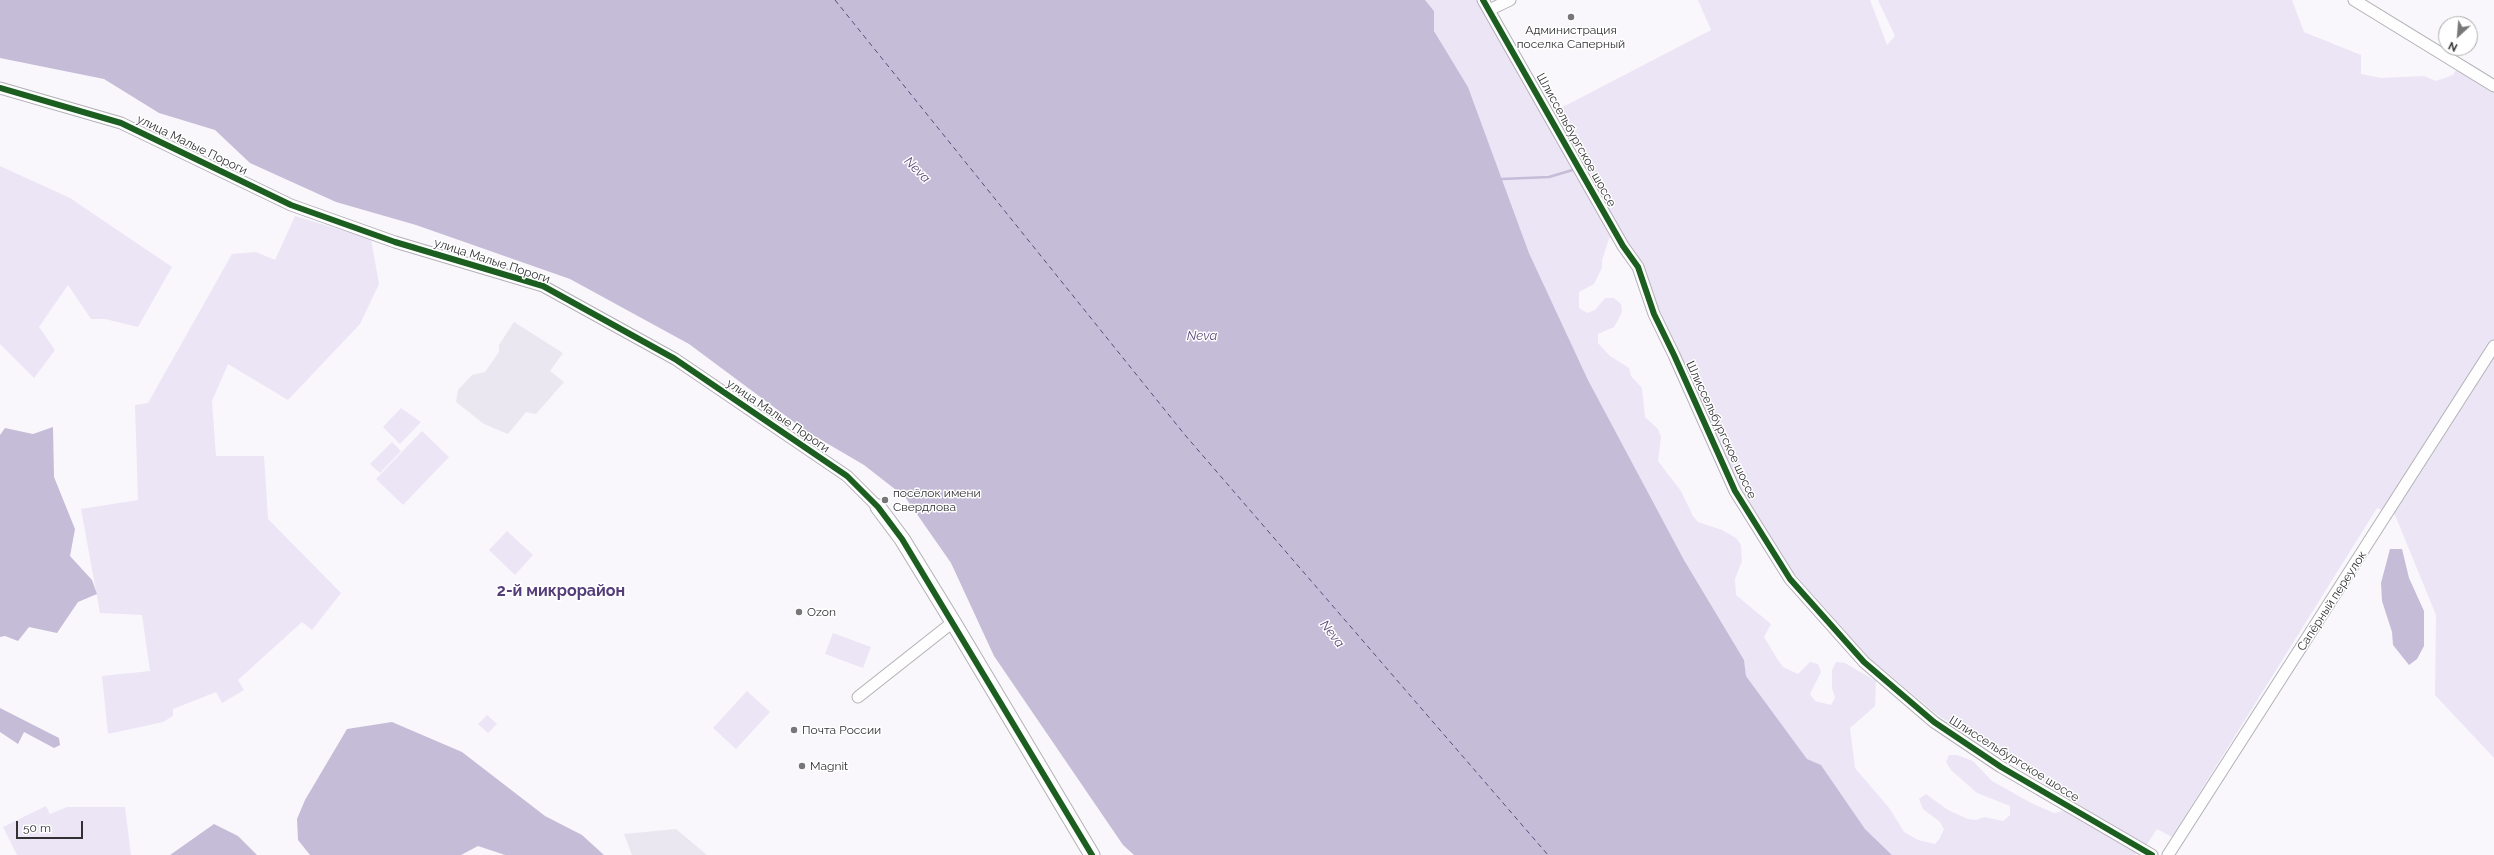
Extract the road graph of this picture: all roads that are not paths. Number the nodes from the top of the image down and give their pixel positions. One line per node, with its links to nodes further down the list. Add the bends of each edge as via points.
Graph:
1 (1510, 0): 4 (street)
2 (2354, 0): 3 (street)
3 (2371, 4): 5 (street)
4 (1486, 5): 12 (street, Шлиссельбургское шоссе, via 1638,267 1654,314 1735,491 1790,579 1864,662 1934,722 2001,767)
5 (2494, 86)
6 (0, 88): 8 (street, улица Малые Пороги, via 122,122 291,205 395,242 543,286 675,359 847,476)
7 (2494, 346): 13 (street, Сапёрный переулок)
8 (878, 507): 9 (street, улица Малые Пороги, via 902,539)
9 (953, 622): 10 (street); 11 (street, улица Малые Пороги)
10 (858, 697)
11 (1092, 855)
12 (2152, 855)
13 (2168, 855)

